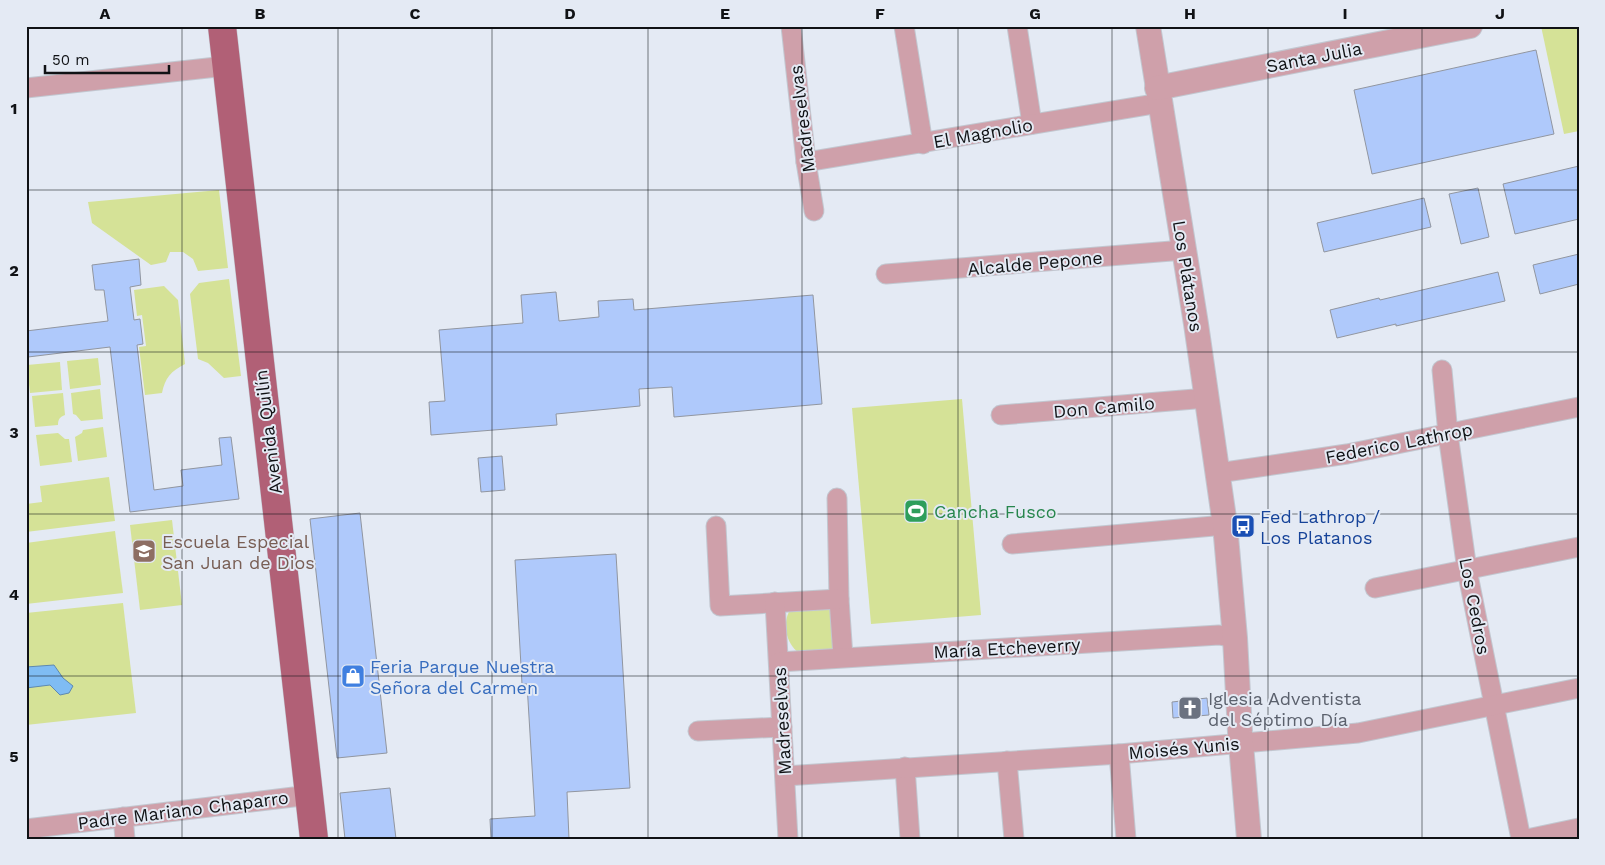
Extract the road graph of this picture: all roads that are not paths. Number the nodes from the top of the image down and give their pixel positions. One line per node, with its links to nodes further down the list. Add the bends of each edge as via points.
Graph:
1 (222, 26): 7 (main road, Avenida Quilín)
2 (791, 26): 12 (street, Madreselvas)
3 (904, 26): 11 (street)
4 (1017, 26): 10 (street)
5 (1148, 26): 9 (street, Los Plátanos)
6 (1455, 28): 9 (street, Santa Julia)
7 (226, 66): 8 (street); 43 (main road, Avenida Quilín)
8 (26, 88)
9 (1159, 96): 10 (street, El Magnolio); 14 (street, Los Plátanos)
10 (1032, 124): 11 (street, El Magnolio)
11 (924, 144): 12 (street, El Magnolio)
12 (806, 162): 13 (street, Madreselvas)
13 (814, 211)
14 (1184, 250): 15 (street, Alcalde Pepone); 17 (street, Los Plátanos)
15 (886, 274)
16 (1442, 370): 20 (street, Los Cedros)
17 (1207, 398): 19 (street, Don Camilo); 21 (street, Los Plátanos)
18 (1579, 407): 20 (street, Federico Lathrop)
19 (1000, 415)
20 (1448, 434): 21 (street, Federico Lathrop, via 1347,454); 27 (street, Los Cedros)
21 (1218, 473): 23 (street, Los Plátanos)
22 (837, 498): 29 (street)
23 (1226, 525): 25 (street); 31 (street, Los Plátanos)
24 (716, 526): 30 (street, via 720,606)
25 (1012, 544)
26 (1579, 547): 27 (street)
27 (1467, 570): 28 (street); 35 (street, Los Cedros)
28 (1375, 588)
29 (839, 599): 30 (street); 32 (street)
30 (775, 602): 33 (street, Madreselvas)
31 (1235, 638): 32 (street, María Etcheverry, via 1219,635); 38 (street, Los Plátanos)
32 (843, 657): 33 (street, María Etcheverry)
33 (779, 662): 36 (street, Madreselvas)
34 (1579, 688): 35 (street, Moisés Yunis)
35 (1494, 706): 38 (street, Moisés Yunis, via 1358,733); 54 (street, Los Cedros)
36 (782, 727): 37 (street); 42 (street, Madreselvas)
37 (698, 731)
38 (1241, 743): 39 (street, Moisés Yunis); 53 (street, Los Plátanos)
39 (1119, 754): 40 (street, Moisés Yunis); 52 (street)
40 (1007, 761): 41 (street, Moisés Yunis); 51 (street)
41 (905, 767): 42 (street, Moisés Yunis); 50 (street)
42 (785, 776): 49 (street, Madreselvas)
43 (310, 795): 44 (street, Padre Mariano Chaparro); 48 (main road, Avenida Quilín)
44 (124, 817): 46 (street, Padre Mariano Chaparro); 47 (street)
45 (1579, 828): 55 (street)
46 (26, 829)
47 (125, 839)
48 (314, 839)
49 (788, 839)
50 (910, 839)
51 (1014, 839)
52 (1126, 839)
53 (1249, 839)
54 (1521, 839)
55 (1527, 839)

